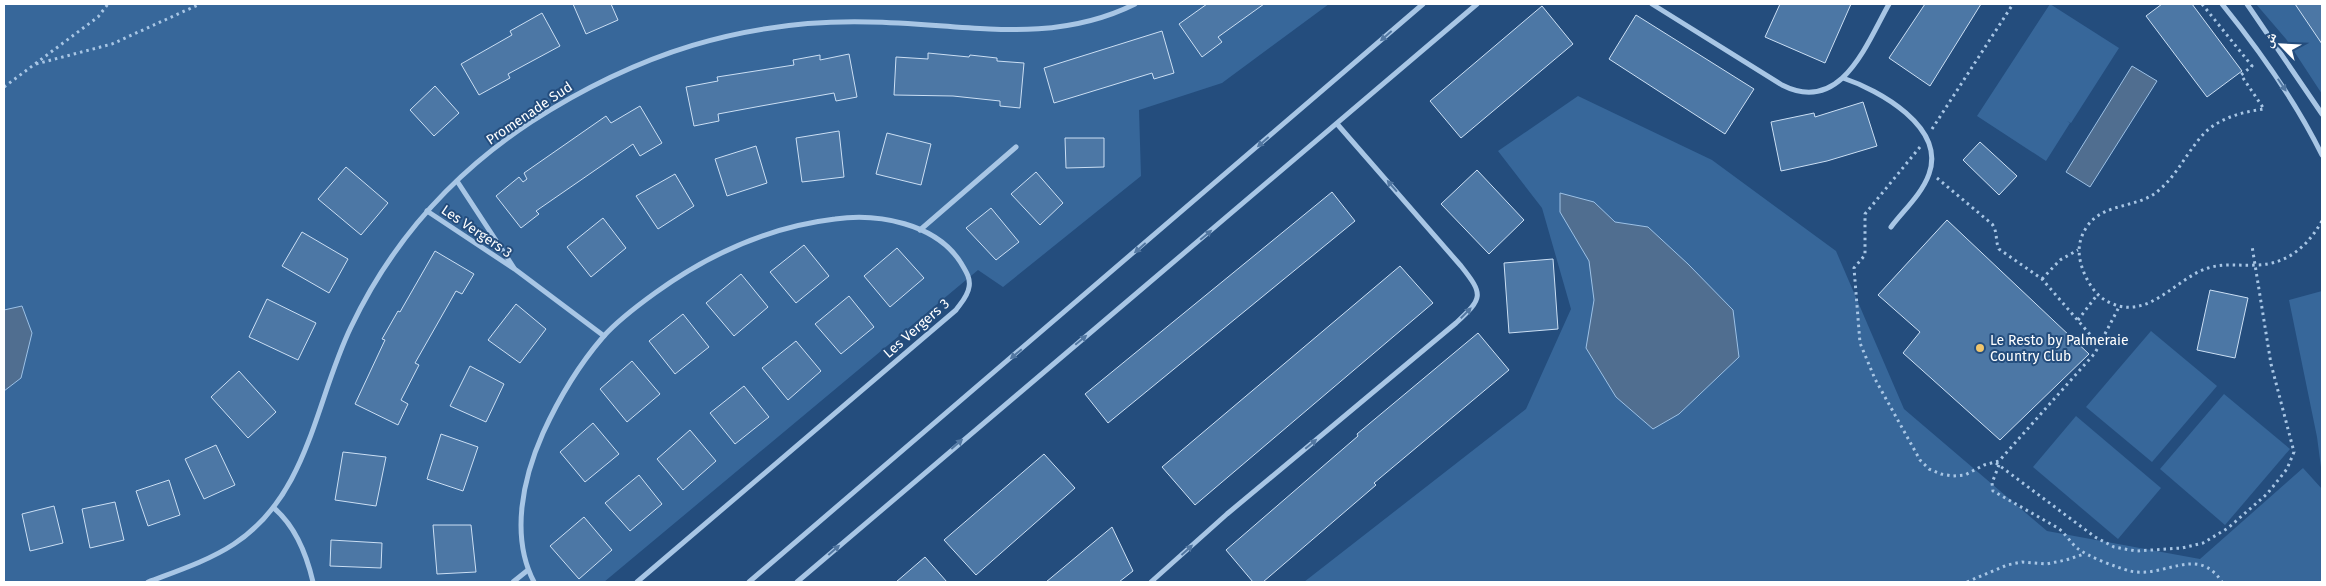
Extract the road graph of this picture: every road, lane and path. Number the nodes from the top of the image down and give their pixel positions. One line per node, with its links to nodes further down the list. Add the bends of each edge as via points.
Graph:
1 (108, 4): 12 (path, via 98,18)
2 (200, 4): 12 (path, via 112,44)
3 (1135, 4): 21 (street, Promenade Sud, via 1102,17 1036,31 868,22 776,28 703,40 594,84 509,137)
4 (1423, 4): 45 (street, one-way to 45)
5 (1477, 4): 16 (street)
6 (1652, 4): 13 (street, via 1792,90 1810,94)
7 (1889, 4): 13 (street, via 1858,60)
8 (2013, 4): 17 (path)
9 (2202, 4): 27 (path, via 2252,66 2241,75 2264,109 2243,112 2222,121 2201,136 2173,178 2156,194 2101,212 2086,228)
10 (2222, 4): 19 (street, one-way to 19, via 2249,37 2303,116)
11 (2247, 4): 15 (street)
12 (36, 64): 14 (path)
13 (1843, 78): 17 (street, via 1882,95 1915,122)
14 (4, 87)
15 (2322, 114)
16 (1338, 125): 46 (street, one-way to 16); 47 (street, one-way to 16, via 1227,514 1443,334 1476,301 1476,286 1461,266)
17 (1927, 138): 20 (street); 36 (path, via 1865,214 1865,255 1854,268 1860,343 1895,416 1920,460 1929,468 1953,476)
18 (1016, 147): 25 (street)
19 (2322, 155)
20 (1930, 172): 24 (street, via 1926,182); 30 (path, via 1992,224 1999,249)
21 (457, 181): 22 (street, Promenade Sud); 29 (street, Les Vergers 3)
22 (427, 211): 29 (street, Les Vergers 3); 37 (street, Promenade Sud, via 392,253 360,310 341,348 297,472)
23 (2322, 221): 28 (path, via 2306,245 2287,259)
24 (1891, 227)
25 (920, 230): 34 (street, Les Vergers 3, via 888,220 836,218 770,233 704,261 642,302); 44 (street, Les Vergers 3, via 944,244 966,271 969,287 956,310)
26 (2252, 246): 28 (path)
27 (2078, 250): 30 (path, via 2060,260); 31 (path, via 2082,269)
28 (2257, 265): 32 (path, via 2208,268 2153,301 2137,308); 36 (path, via 2271,364 2294,452 2287,469 2267,494 2228,528 2203,543 2182,548 2136,551 2114,547 2096,538)
29 (516, 270): 34 (street, Les Vergers 3)
30 (2042, 279): 33 (path)
31 (2097, 295): 32 (path); 33 (path)
32 (2119, 307): 35 (path)
33 (2078, 320): 35 (path)
34 (604, 336): 39 (street, Les Vergers 3, via 567,386 537,446 523,495 521,515 522,547)
35 (2100, 346): 36 (path)
36 (1997, 464): 38 (path, via 1992,483 1994,491 2058,528)
37 (274, 508): 40 (street, Promenade Sud, via 233,545); 41 (street, via 298,541)
38 (2085, 553): 48 (path, via 2046,564 2022,562 2007,565); 49 (path, via 2130,571 2149,573 2198,563 2210,568)
39 (528, 570): 42 (street); 43 (street, Les Vergers 3)
40 (148, 582)
41 (313, 582)
42 (513, 582)
43 (534, 582)
44 (637, 582)
45 (749, 582)
46 (797, 582)
47 (1151, 582)
48 (1967, 582)
49 (2222, 582)

